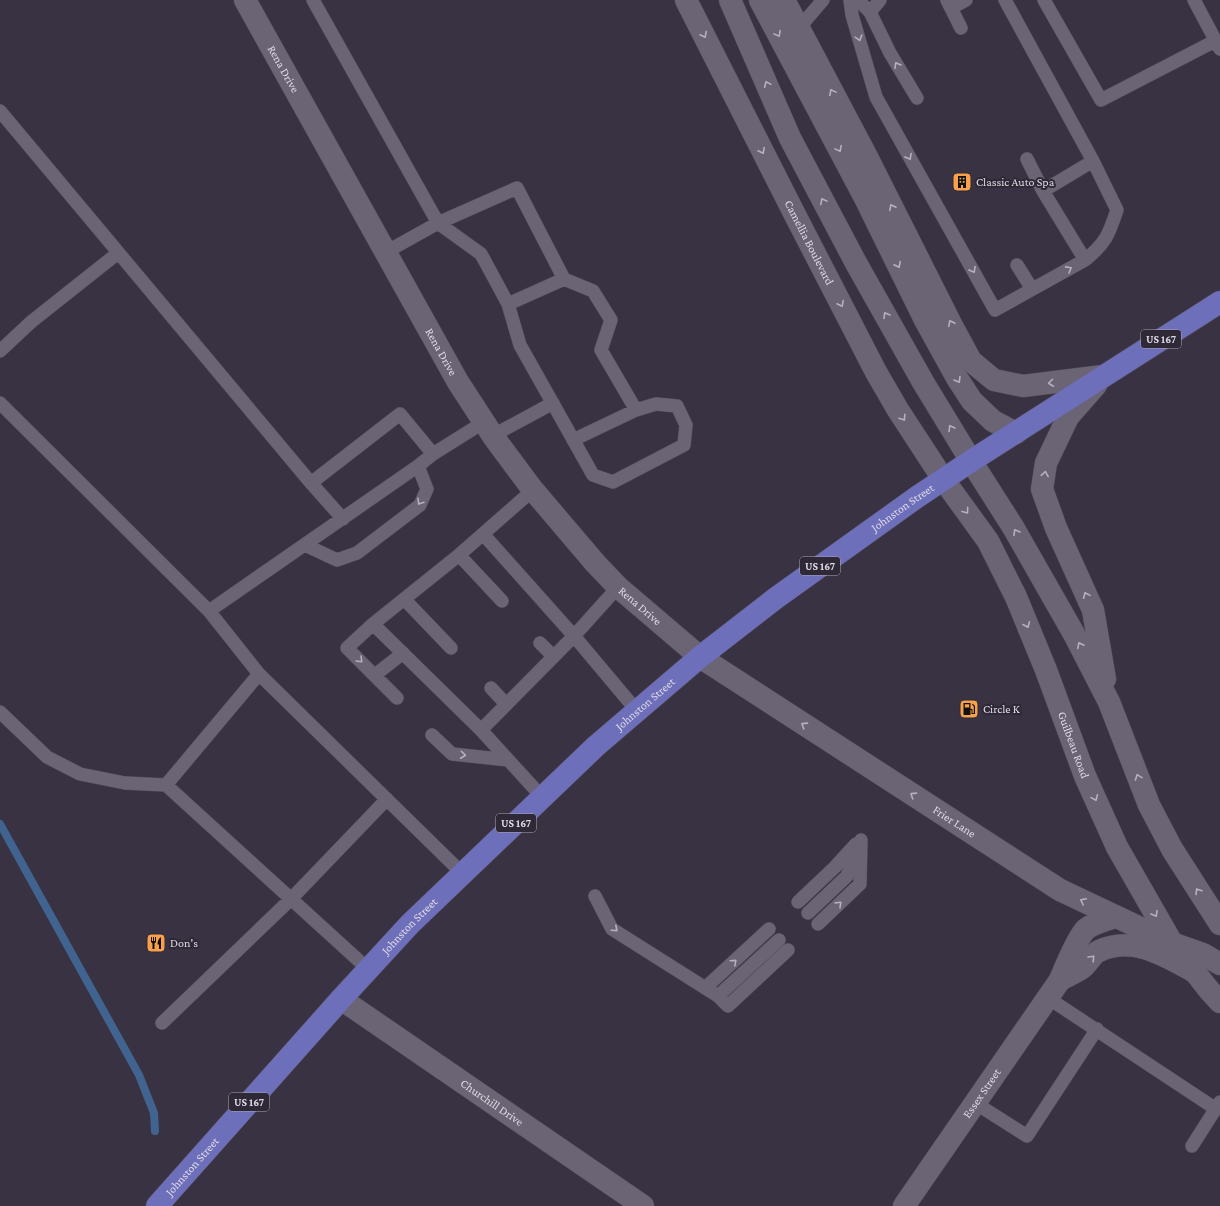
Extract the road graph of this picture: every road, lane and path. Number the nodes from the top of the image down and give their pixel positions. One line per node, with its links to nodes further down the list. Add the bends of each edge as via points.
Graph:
1 (245, 0): 27 (street, Rena Drive)
2 (313, 0): 25 (lane)
3 (686, 0): 45 (street, Camellia Boulevard, one-way to 45, via 876,372)
4 (730, 0): 43 (street, one-way to 4, via 856,263 790,138)
5 (760, 0): 40 (street, one-way to 40, via 957,378 972,401 994,421)
6 (784, 0): 18 (street)
7 (823, 0): 18 (lane, via 805,21)
8 (850, 0): 31 (lane, one-way to 31, via 876,97 995,310)
9 (858, 0): 16 (lane)
10 (880, 0): 16 (lane)
11 (966, 0): 15 (lane)
12 (1005, 0): 23 (lane)
13 (1044, 0): 19 (lane, via 1101,100)
14 (1194, 0): 19 (lane)
15 (949, 4): 17 (lane)
16 (870, 12): 20 (lane, one-way to 16, via 890,53)
17 (961, 28)
18 (800, 32): 35 (street, one-way to 18, via 1023,386 994,380 971,361)
19 (1218, 45)
20 (917, 98)
21 (0, 111): 26 (lane)
22 (1027, 159): 24 (lane)
23 (1093, 161): 24 (lane); 28 (lane, via 1117,210 1110,231 1098,249)
24 (1043, 191): 28 (lane)
25 (438, 223): 27 (lane); 30 (lane, via 517,188); 33 (lane, via 481,254)
26 (118, 252): 34 (lane); 46 (lane)
27 (386, 252): 39 (street, Rena Drive, via 458,382)
28 (1085, 260): 31 (lane, one-way to 28)
29 (1017, 265): 31 (lane)
30 (564, 279): 33 (lane); 38 (lane, via 593,291 611,320 601,350)
31 (1032, 289)
32 (1220, 302): 35 (main road, Johnston Street / US 167)
33 (508, 304): 37 (lane, via 520,345)
34 (0, 350)
35 (1103, 376): 40 (main road, Johnston Street / US 167); 67 (street, one-way to 35, via 1093,610 1056,528 1042,489 1046,463 1068,417)
36 (0, 403): 55 (lane)
37 (553, 403): 39 (lane); 41 (lane)
38 (636, 410): 41 (lane); 41 (lane, via 656,404 677,406 686,425 684,445 613,482 593,475)
39 (488, 429): 42 (lane); 47 (street, Rena Drive)
40 (1016, 433): 43 (main road, Johnston Street / US 167)
41 (573, 440)
42 (433, 454): 44 (lane); 46 (lane, via 400,414)
43 (971, 461): 45 (main road, Johnston Street / US 167); 67 (street, one-way to 43, via 1074,634 1013,527)
44 (418, 466): 48 (lane); 50 (lane, one-way to 50, via 427,489 420,505 357,553 337,560)
45 (943, 479): 62 (main road, Johnston Street / US 167, via 776,598); 87 (street, Guilbeau Road, one-way to 87, via 988,541 1014,593 1085,776 1117,847)
46 (311, 483): 48 (lane)
47 (533, 490): 49 (lane); 52 (street, Rena Drive)
48 (343, 519): 50 (lane)
49 (483, 534): 51 (lane); 57 (lane)
50 (305, 545): 55 (lane)
51 (459, 555): 53 (lane); 54 (lane)
52 (618, 587): 57 (lane); 62 (street, Rena Drive)
53 (405, 600): 56 (lane); 59 (lane)
54 (502, 601)
55 (209, 612): 63 (lane)
56 (373, 624): 60 (lane); 64 (lane, one-way to 64, via 347,648)
57 (574, 636): 61 (lane); 69 (lane)
58 (540, 643): 61 (lane)
59 (451, 648)
60 (403, 653): 64 (lane); 71 (lane)
61 (553, 656): 68 (lane)
62 (700, 657): 69 (main road, Johnston Street / US 167); 83 (street, Frier Lane, one-way to 62, via 1060,890)
63 (259, 674): 74 (lane); 76 (lane)
64 (375, 675): 66 (lane)
65 (492, 688): 68 (lane)
66 (397, 698)
67 (1109, 702): 85 (street, one-way to 67, via 1172,849 1149,805)
68 (506, 704): 71 (lane)
69 (637, 711): 75 (main road, Johnston Street / US 167, via 596,746)
70 (0, 712): 74 (lane, via 47,757 80,774 125,783)
71 (481, 730): 73 (lane)
72 (432, 735): 73 (lane, one-way to 73, via 452,754)
73 (508, 760): 75 (lane)
74 (166, 785): 80 (lane)
75 (543, 798): 78 (main road, Johnston Street / US 167)
76 (387, 799): 78 (lane); 80 (lane)
77 (861, 840): 81 (lane); 82 (lane, via 847,876); 84 (lane, one-way to 77, via 860,884)
78 (463, 874): 90 (main road, Johnston Street / US 167, via 410,924)
79 (595, 896): 93 (lane, one-way to 93, via 612,929)
80 (291, 899): 90 (lane); 97 (lane)
81 (798, 902)
82 (808, 914)
83 (1115, 917): 87 (street, Frier Lane); 92 (street, Essex Street, via 1098,922 1086,930)
84 (818, 924)
85 (1220, 924)
86 (769, 929): 93 (lane, one-way to 86)
87 (1172, 943): 89 (street, Frier Lane, via 1203,954); 91 (street, Guilbeau Road)
88 (783, 945): 93 (lane, via 728,1006)
89 (1220, 964)
90 (368, 969): 95 (main road, Johnston Street / US 167)
91 (1195, 972): 92 (street, Essex Street, one-way to 91, via 1082,968 1098,951 1119,946 1140,946); 96 (street, Guilbeau Road)
92 (1060, 980): 94 (street, Essex Street)
93 (705, 988)
94 (1048, 998): 98 (lane); 99 (street, Essex Street)
95 (341, 999): 102 (main road, Johnston Street / US 167); 103 (street, Churchill Drive)
96 (1220, 1002)
97 (162, 1023)
98 (1097, 1029): 99 (lane, via 1027,1136); 100 (lane)
99 (975, 1103): 104 (street, Essex Street)
100 (1218, 1105): 101 (lane)
101 (1192, 1146)
102 (157, 1206)
103 (643, 1206)
104 (904, 1206)

